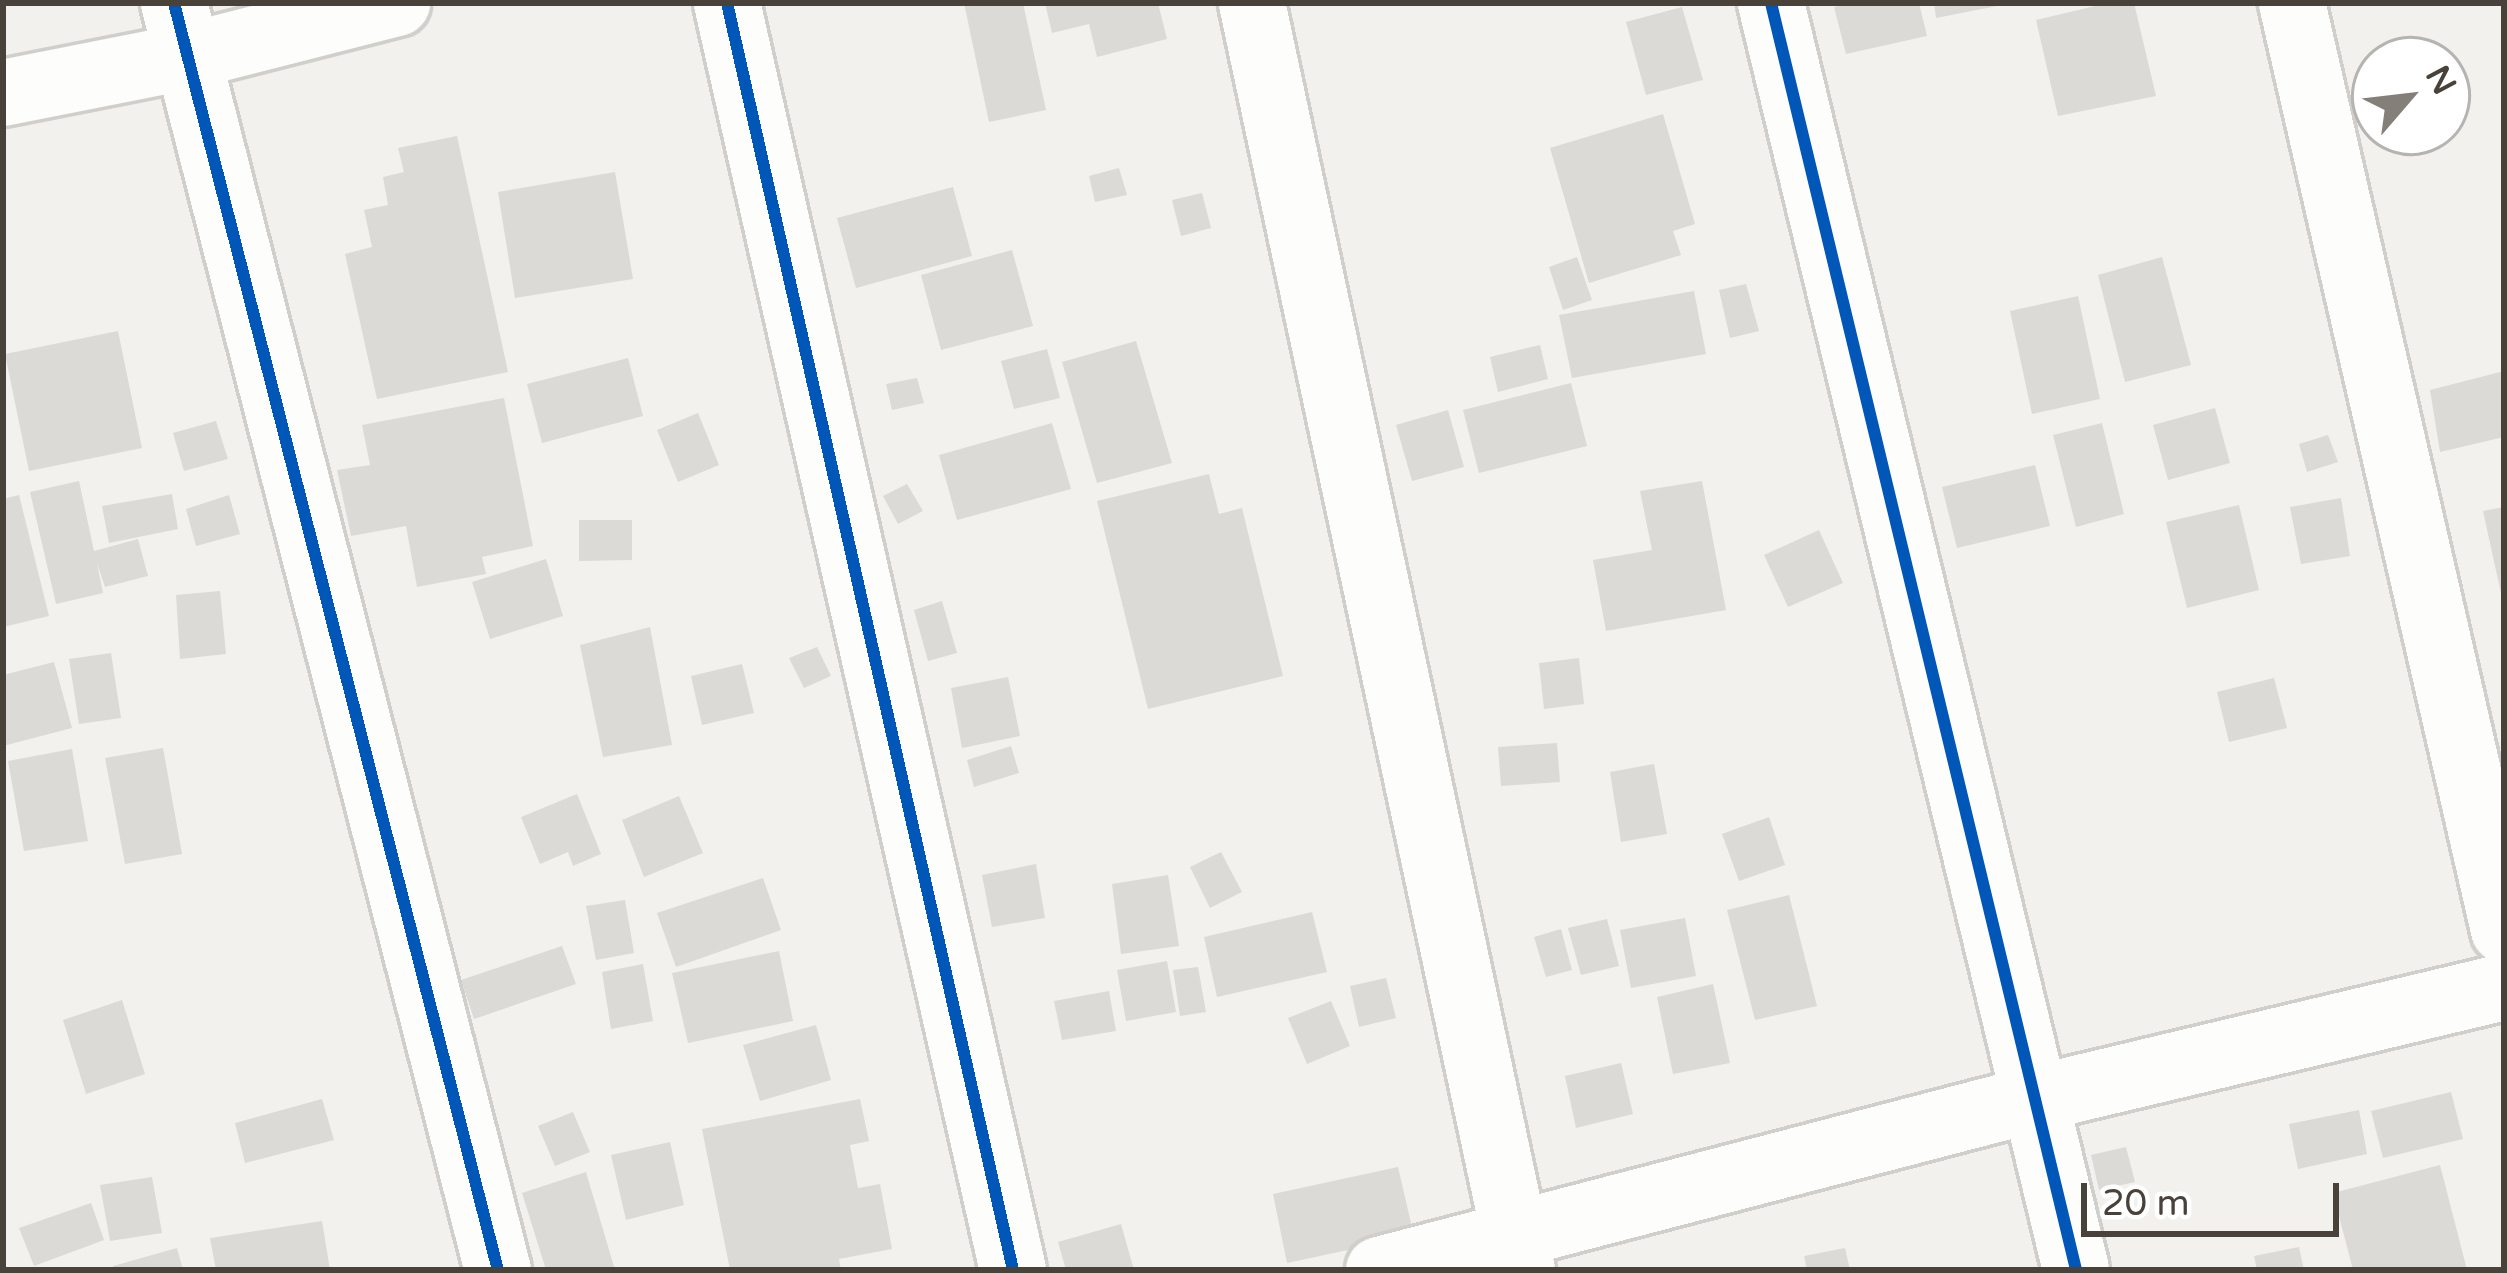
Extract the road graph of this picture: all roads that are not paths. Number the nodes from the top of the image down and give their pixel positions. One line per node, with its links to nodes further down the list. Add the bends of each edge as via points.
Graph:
1 (397, 3): 6 (street)
2 (727, 3): 13 (street)
3 (1252, 3): 11 (street)
4 (1771, 3): 10 (street)
5 (2292, 3): 8 (street)
6 (179, 30): 7 (street); 12 (street)
7 (3, 93)
8 (2504, 930)
9 (2504, 987): 10 (street)
10 (2034, 1099): 11 (street); 15 (street)
11 (1518, 1252): 14 (street)
12 (498, 1270)
13 (1013, 1270)
14 (1379, 1270)
15 (2076, 1270)

